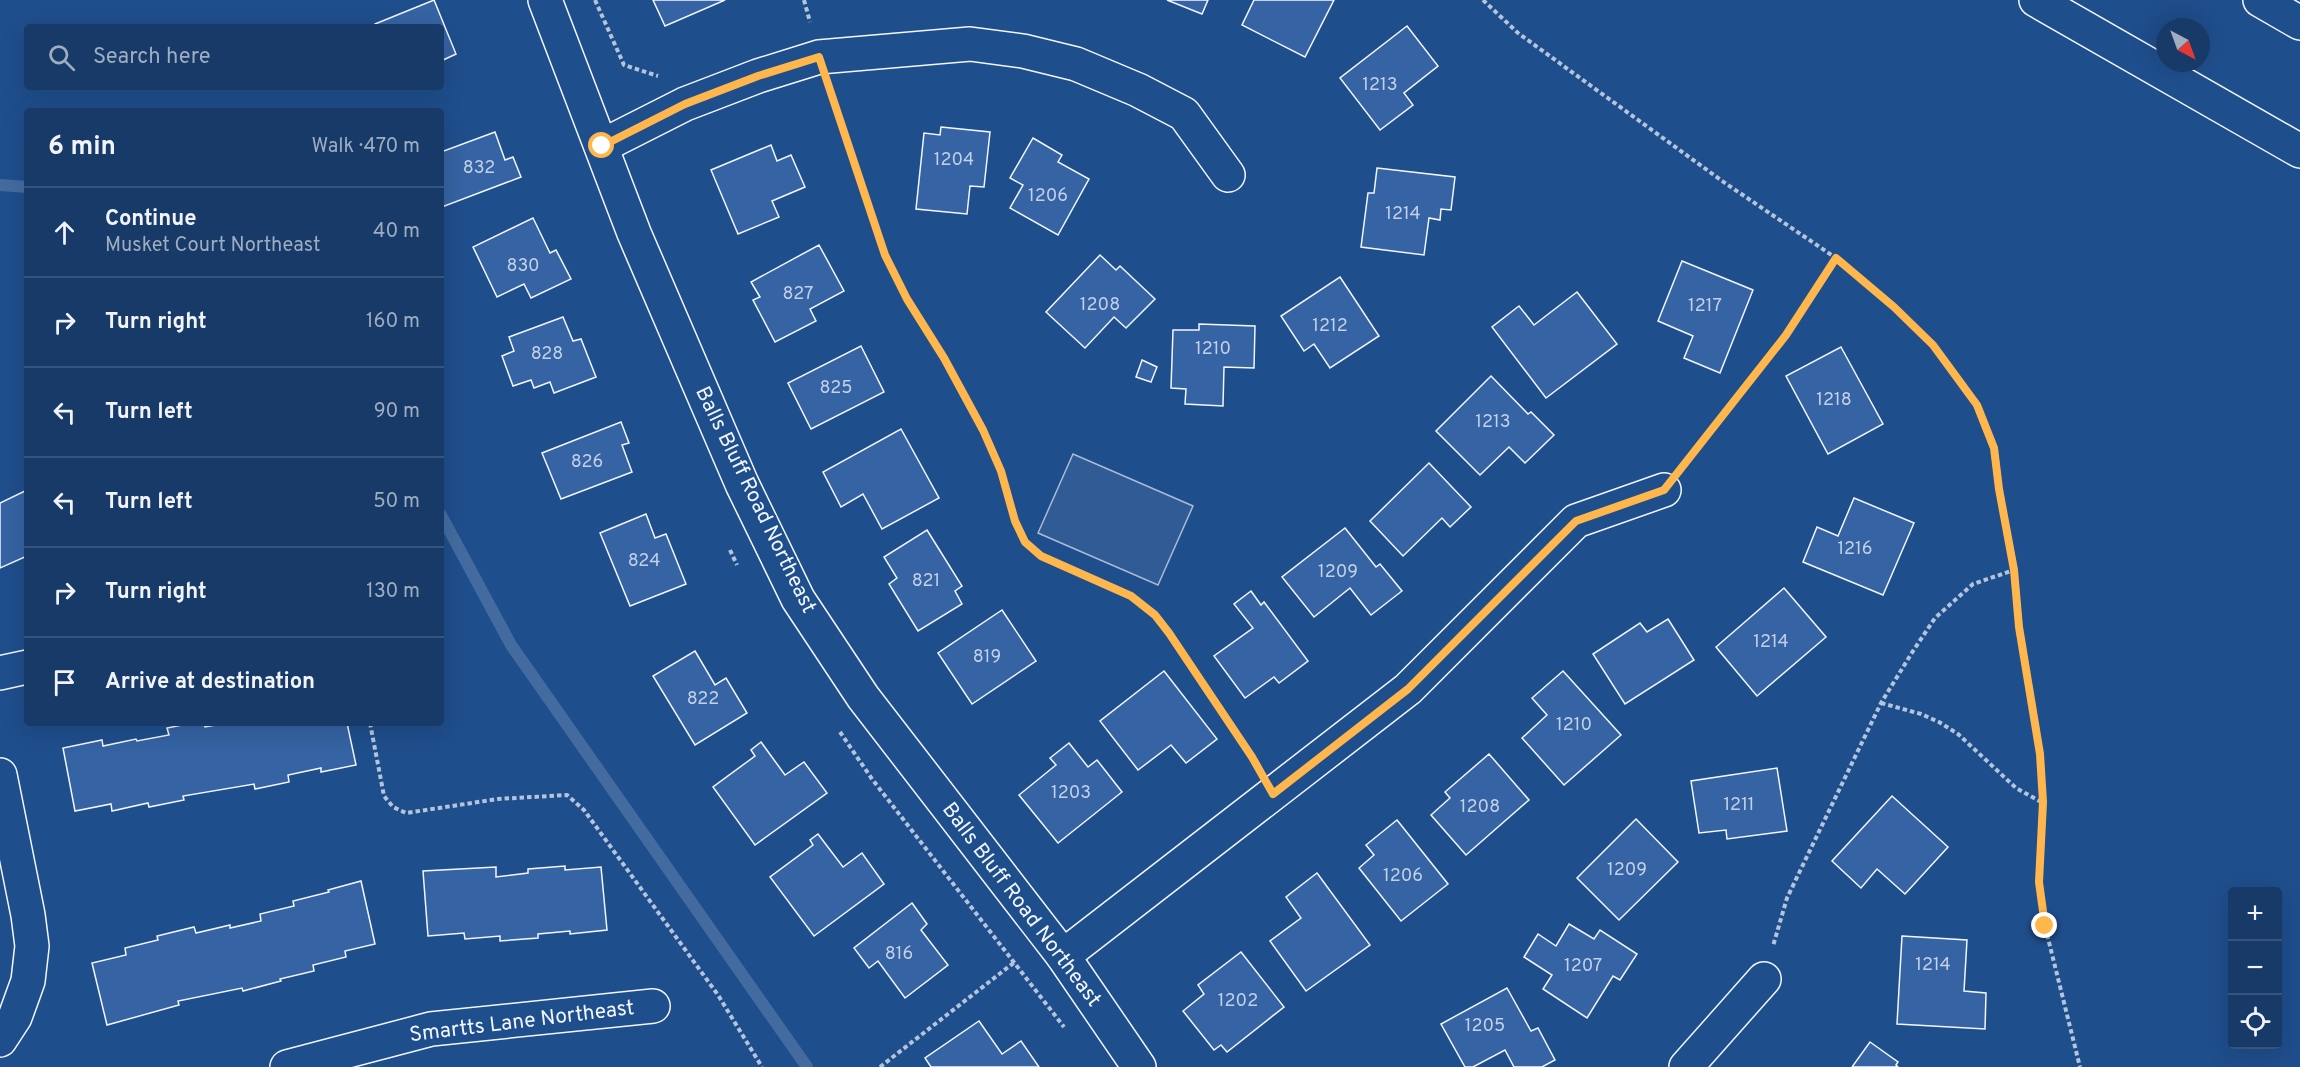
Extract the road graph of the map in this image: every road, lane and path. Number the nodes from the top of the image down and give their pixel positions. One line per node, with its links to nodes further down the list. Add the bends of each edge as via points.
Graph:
1 (545, 0): 12 (main road, Balls Bluff Road Northeast)
2 (595, 0): 11 (path, via 624,65)
3 (804, 0): 7 (path)
4 (1483, 0): 15 (path, via 1518,33)
5 (2036, 0): 13 (main road)
6 (2260, 0): 9 (main road)
7 (810, 21): 8 (path); 10 (path)
8 (800, 24)
9 (2300, 24)
10 (819, 57): 12 (main road, via 685,104); 14 (main road, via 970,44 1076,64 1185,114); 23 (path, via 885,255 983,430 1025,542 1041,556 1131,596 1155,615)
11 (663, 77)
12 (602, 146): 25 (main road, Balls Bluff Road Northeast, via 634,233 723,441 798,599 862,697)
13 (2300, 151)
14 (1228, 174)
15 (1836, 258): 16 (path, via 1786,335); 17 (path, via 1933,345 1977,405 1994,448)
16 (1664, 490): 23 (main road, via 1576,521 1408,689)
17 (2014, 570): 20 (path, via 1973,584 1935,618); 24 (path)
18 (24, 668): 19 (main road)
19 (0, 673)
20 (1881, 703): 24 (path, via 1939,722 1958,734 2016,788); 26 (path, via 1787,898)
21 (371, 726): 30 (path, via 384,796 393,807 406,813 498,799 567,795 584,810 718,994)
22 (0, 775): 28 (main road, via 32,946 28,981 15,1017)
23 (1273, 794): 25 (main road)
24 (2043, 802): 34 (path, via 2040,893)
25 (1056, 948): 31 (path, via 1015,962); 32 (main road, Balls Bluff Road Northeast)
26 (1764, 979): 33 (main road)
27 (653, 1006): 29 (main road, Smartts Lane Northeast, via 431,1029)
28 (0, 1040)
29 (287, 1067)
30 (762, 1067)
31 (880, 1067)
32 (1139, 1067)
33 (1686, 1067)
34 (2080, 1067)

